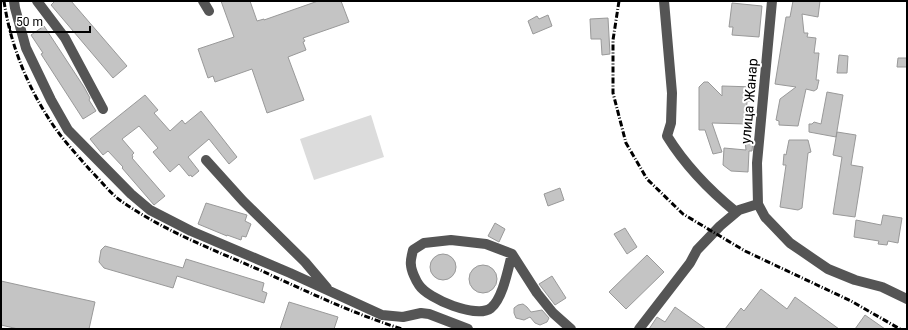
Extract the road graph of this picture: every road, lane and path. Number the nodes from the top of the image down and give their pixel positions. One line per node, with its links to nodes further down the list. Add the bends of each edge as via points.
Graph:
1 (14, 1): 12 (street, via 26,48 68,130 131,194 150,210 191,232)
2 (36, 1): 7 (street, via 65,38)
3 (203, 1): 6 (street)
4 (664, 1): 10 (street, via 672,93 671,123 666,136 678,154 711,191)
5 (772, 1): 9 (street, улица Жанар, via 757,163)
6 (209, 11)
7 (103, 109)
8 (206, 160): 12 (street)
9 (758, 204): 10 (street); 13 (street, via 765,217 790,243 828,269 855,280 882,286)
10 (736, 212): 16 (street, via 697,250 690,263)
11 (512, 254): 11 (street, via 486,244 451,240 424,243 413,250 410,266 419,285 433,298 478,312 490,309 496,301); 15 (street, via 537,293 553,313)
12 (329, 291): 14 (street, via 382,315 403,317 429,314)
13 (907, 299)
14 (468, 329)
15 (571, 329)
16 (639, 329)

